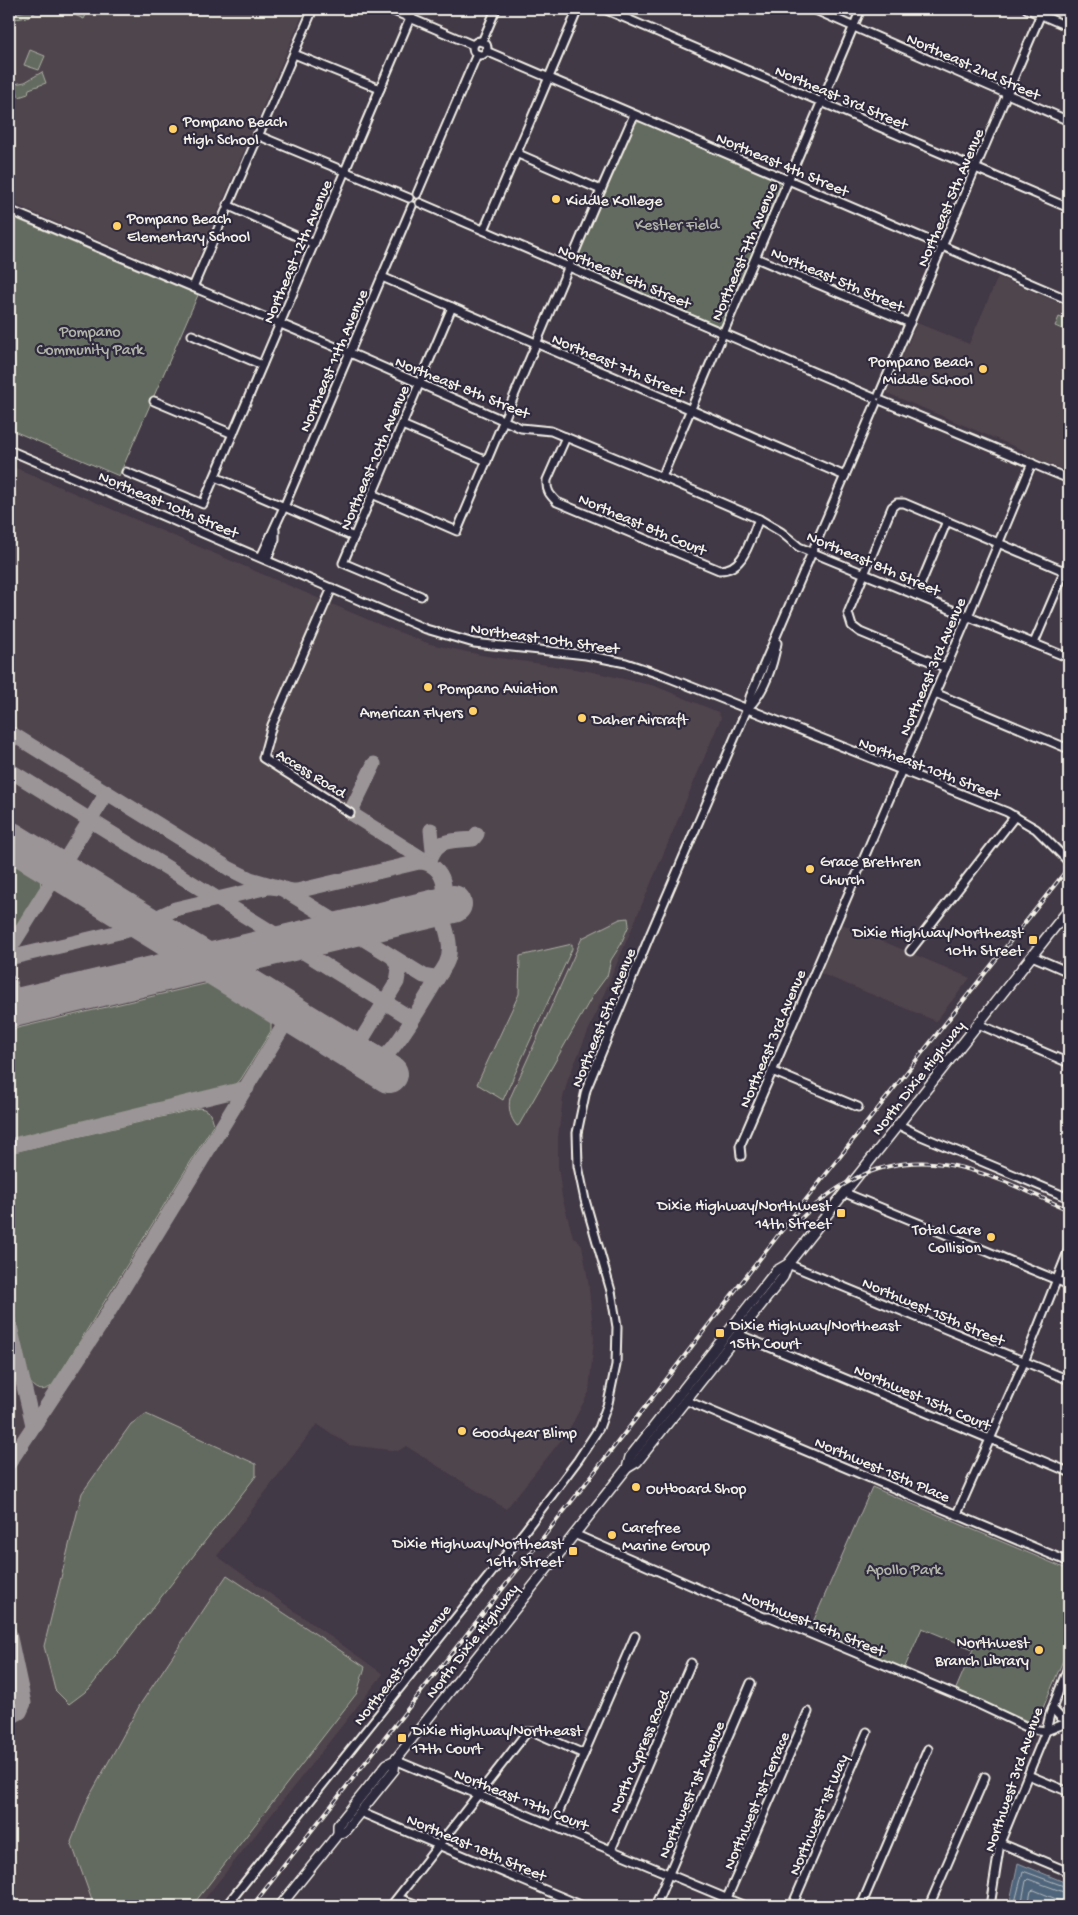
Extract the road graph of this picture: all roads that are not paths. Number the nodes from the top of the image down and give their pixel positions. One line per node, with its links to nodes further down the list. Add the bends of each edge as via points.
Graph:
1 (313, 9): 17 (street)
2 (389, 9): 11 (street)
3 (414, 9): 11 (street, Northeast 12th Avenue)
4 (496, 9): 14 (street)
5 (578, 9): 19 (street)
6 (604, 9): 22 (street, Northeast 3rd Street)
7 (813, 9): 12 (street, Northeast 2nd Street)
8 (860, 9): 12 (street, Northeast 7th Avenue)
9 (1027, 9): 10 (street)
10 (1042, 12): 13 (street); 21 (street, Northeast 5th Avenue)
11 (410, 18): 15 (street); 20 (street, Northeast 12th Avenue)
12 (853, 26): 21 (street, Northeast 2nd Street); 22 (street, Northeast 7th Avenue)
13 (1069, 27)
14 (482, 42): 15 (street); 16 (street)
15 (473, 45): 18 (street)
16 (486, 51): 18 (street); 19 (street, Northeast 4th Street)
17 (294, 54): 20 (street); 25 (street)
18 (477, 54): 31 (street)
19 (549, 78): 23 (street, Northeast 4th Street); 26 (street)
20 (380, 89): 28 (street, Northeast 12th Avenue)
21 (1007, 94): 24 (street, Northeast 2nd Street); 27 (street, Northeast 5th Avenue)
22 (821, 102): 27 (street, Northeast 3rd Street); 29 (street, Northeast 7th Avenue)
23 (634, 115): 29 (street, Northeast 4th Street); 30 (street)
24 (1069, 122)
25 (257, 135): 28 (street); 34 (street)
26 (516, 153): 30 (street); 38 (street)
27 (976, 168): 36 (street, Northeast 3rd Street); 40 (street, Northeast 5th Avenue)
28 (345, 171): 32 (street); 39 (street, Northeast 12th Avenue)
29 (788, 180): 40 (street, Northeast 4th Street); 41 (street, Northeast 7th Avenue)
30 (600, 190): 42 (street)
31 (417, 194): 32 (street); 33 (street)
32 (409, 198): 35 (street)
33 (420, 203): 35 (street); 38 (street, Northeast 6th Street)
34 (227, 205): 39 (street); 44 (street)
35 (412, 206): 43 (street, Northeast 11th Avenue)
36 (1069, 208)
37 (9, 210): 44 (street, Northeast 8th Street)
38 (484, 230): 42 (street, Northeast 6th Street)
39 (314, 244): 48 (street, Northeast 12th Avenue)
40 (942, 246): 45 (street, Northeast 4th Street); 47 (street, Northeast 5th Avenue)
41 (756, 258): 47 (street, Northeast 5th Street); 49 (street, Northeast 7th Avenue)
42 (568, 266): 49 (street, Northeast 6th Street); 51 (street)
43 (382, 277): 46 (street, Northeast 7th Street); 52 (street, Northeast 11th Avenue)
44 (193, 287): 48 (street, Northeast 8th Street)
45 (1069, 300)
46 (452, 307): 51 (street, Northeast 7th Street); 54 (street, Northeast 10th Avenue)
47 (910, 323): 55 (street, Northeast 5th Avenue)
48 (280, 324): 52 (street, Northeast 8th Street); 53 (street, Northeast 12th Avenue)
49 (724, 333): 55 (street, Northeast 6th Street); 57 (street, Northeast 7th Avenue)
50 (192, 336): 53 (street)
51 (536, 344): 57 (street, Northeast 7th Street); 58 (street)
52 (350, 353): 54 (street, Northeast 8th Street); 71 (street, Northeast 11th Avenue)
53 (262, 365): 60 (street, Northeast 12th Avenue)
54 (419, 383): 58 (street, Northeast 8th Street); 59 (street, Northeast 10th Avenue)
55 (878, 399): 64 (street, Northeast 6th Street); 66 (street, Northeast 5th Avenue)
56 (154, 401): 60 (street)
57 (691, 410): 66 (street, Northeast 7th Street); 68 (street, Northeast 7th Avenue)
58 (504, 421): 61 (street, Northeast 8th Street, via 521,428 551,431); 63 (street)
59 (402, 424): 63 (street); 70 (street, Northeast 10th Avenue)
60 (233, 434): 67 (street, Northeast 12th Avenue)
61 (566, 437): 68 (street, Northeast 8th Street); 72 (street, Northeast 8th Court, via 547,480 550,496 557,502 719,570 737,565)
62 (9, 450): 77 (street, Northeast 10th Street)
63 (487, 461): 70 (street, via 457,531)
64 (1032, 463): 69 (street, Northeast 6th Street); 75 (street, Northeast 3rd Avenue)
65 (126, 472): 67 (street, Northeast 12th Avenue, via 203,504)
66 (845, 476): 76 (street, Northeast 5th Avenue)
67 (215, 477): 71 (street)
68 (662, 477): 72 (street, Northeast 8th Street)
69 (1069, 479)
70 (372, 494): 74 (street, Northeast 10th Avenue)
71 (284, 507): 74 (street); 77 (street, Northeast 11th Avenue, via 276,524 275,539)
72 (759, 518): 76 (street, Northeast 8th Street, via 795,544)
73 (947, 521): 75 (street); 80 (street, via 897,503); 82 (street)
74 (354, 537): 83 (street, Northeast 10th Avenue, via 343,563)
75 (999, 543): 79 (street); 84 (street, Northeast 3rd Avenue)
76 (813, 552): 80 (street, Northeast 8th Street); 89 (street, Northeast 5th Avenue)
77 (264, 559): 81 (street, Northeast 10th Street)
78 (1069, 561): 79 (street)
79 (1067, 572): 85 (street)
80 (864, 574): 82 (street, Northeast 8th Street); 87 (street, via 848,613 852,626)
81 (332, 588): 89 (street, Northeast 10th Street, via 426,629 474,643 586,655 626,663); 92 (street, Access Road, via 272,725 263,758)
82 (916, 595): 84 (street, Northeast 8th Street)
83 (421, 596)
84 (968, 616): 85 (street, Northeast 8th Street); 87 (street, Northeast 3rd Avenue)
85 (1034, 643): 86 (street, Northeast 8th Street)
86 (1069, 658)
87 (946, 668): 88 (street, Northeast 3rd Avenue)
88 (935, 693): 90 (street); 91 (street, Northeast 3rd Avenue)
89 (747, 709): 91 (street, Northeast 10th Street); 115 (street, Northeast 5th Avenue, via 586,1090 577,1133 578,1166 611,1291 617,1327 616,1365 608,1403)
90 (1069, 748)
91 (901, 770): 93 (street, Northeast 10th Street); 101 (street, Northeast 3rd Avenue)
92 (350, 812)
93 (1015, 816): 94 (street, Northeast 10th Street, via 1036,830); 96 (street)
94 (1069, 862)
95 (1069, 909): 97 (main road, North Dixie Highway)
96 (910, 951)
97 (1032, 956): 98 (street); 99 (main road, North Dixie Highway)
98 (1069, 972)
99 (978, 1024): 100 (street); 103 (main road, North Dixie Highway)
100 (1069, 1063)
101 (772, 1071): 102 (street); 104 (street, Northeast 3rd Avenue, via 740,1146)
102 (858, 1107)
103 (899, 1125): 105 (main road, North Dixie Highway); 106 (street)
104 (741, 1156)
105 (844, 1193): 108 (main road, North Dixie Highway); 109 (street)
106 (1069, 1198)
107 (1069, 1249): 109 (street)
108 (788, 1264): 111 (main road, North Dixie Highway, via 783,1277); 112 (street, Northwest 15th Street); 117 (main road, North Dixie Highway, via 776,1271 630,1456)
109 (1057, 1280): 110 (street); 112 (street)
110 (1069, 1285)
111 (738, 1334): 114 (main road, North Dixie Highway); 116 (street, Northwest 15th Court)
112 (1024, 1362): 113 (street, Northwest 15th Street); 116 (street)
113 (1069, 1380)
114 (685, 1400): 117 (main road, North Dixie Highway, via 637,1462); 119 (street, Northwest 15th Place)
115 (594, 1436): 148 (street, Northeast 3rd Avenue, via 524,1532)
116 (991, 1440): 118 (street, Northwest 15th Court); 119 (street)
117 (627, 1468): 120 (main road, North Dixie Highway)
118 (1069, 1472)
119 (957, 1514): 121 (street, Northwest 15th Place)
120 (574, 1534): 129 (street, Northwest 16th Street, via 1031,1729); 133 (main road, North Dixie Highway)
121 (1069, 1562)
122 (635, 1636): 132 (street)
123 (691, 1663): 143 (street, North Cypress Road)
124 (1069, 1664): 126 (street, Northwest 3rd Avenue)
125 (751, 1682): 145 (street, Northwest 1st Avenue)
126 (1052, 1708): 128 (street, via 1060,1717); 129 (street, Northwest 3rd Avenue)
127 (808, 1712): 147 (street, Northwest 1st Terrace)
128 (1069, 1720): 129 (street)
129 (1046, 1731): 134 (street, Northwest 3rd Avenue)
130 (867, 1732): 155 (street, Northwest 1st Way)
131 (928, 1749): 156 (street)
132 (584, 1754): 137 (street, via 534,1732 527,1732); 139 (street)
133 (395, 1760): 137 (street, Northeast 17th Court); 138 (main road, North Dixie Highway, via 394,1770); 140 (main road, North Dixie Highway, via 387,1764 338,1825)
134 (1028, 1774): 136 (street); 141 (street, Northwest 3rd Avenue)
135 (985, 1777): 157 (street)
136 (1069, 1792)
137 (478, 1795): 139 (street, Northeast 17th Court); 142 (street)
138 (360, 1812): 140 (main road, North Dixie Highway, via 344,1832); 142 (street, Northeast 18th Street)
139 (553, 1825): 143 (street, Northeast 17th Court)
140 (338, 1834): 149 (main road, North Dixie Highway)
141 (1000, 1843): 144 (street); 158 (street, Northwest 3rd Avenue)
142 (438, 1845): 146 (street); 152 (street, Northeast 18th Street)
143 (611, 1850): 145 (street, Northeast 17th Court)
144 (1069, 1872)
145 (669, 1874): 147 (street, Northeast 17th Court); 153 (street, Northwest 1st Avenue)
146 (398, 1898): 150 (street); 151 (street)
147 (727, 1898): 154 (street, Northeast 17th Court)
148 (226, 1906)
149 (280, 1906)
150 (390, 1906)
151 (421, 1906)
152 (584, 1906)
153 (655, 1906)
154 (745, 1906)
155 (792, 1906)
156 (861, 1906)
157 (929, 1906)
158 (990, 1906)

